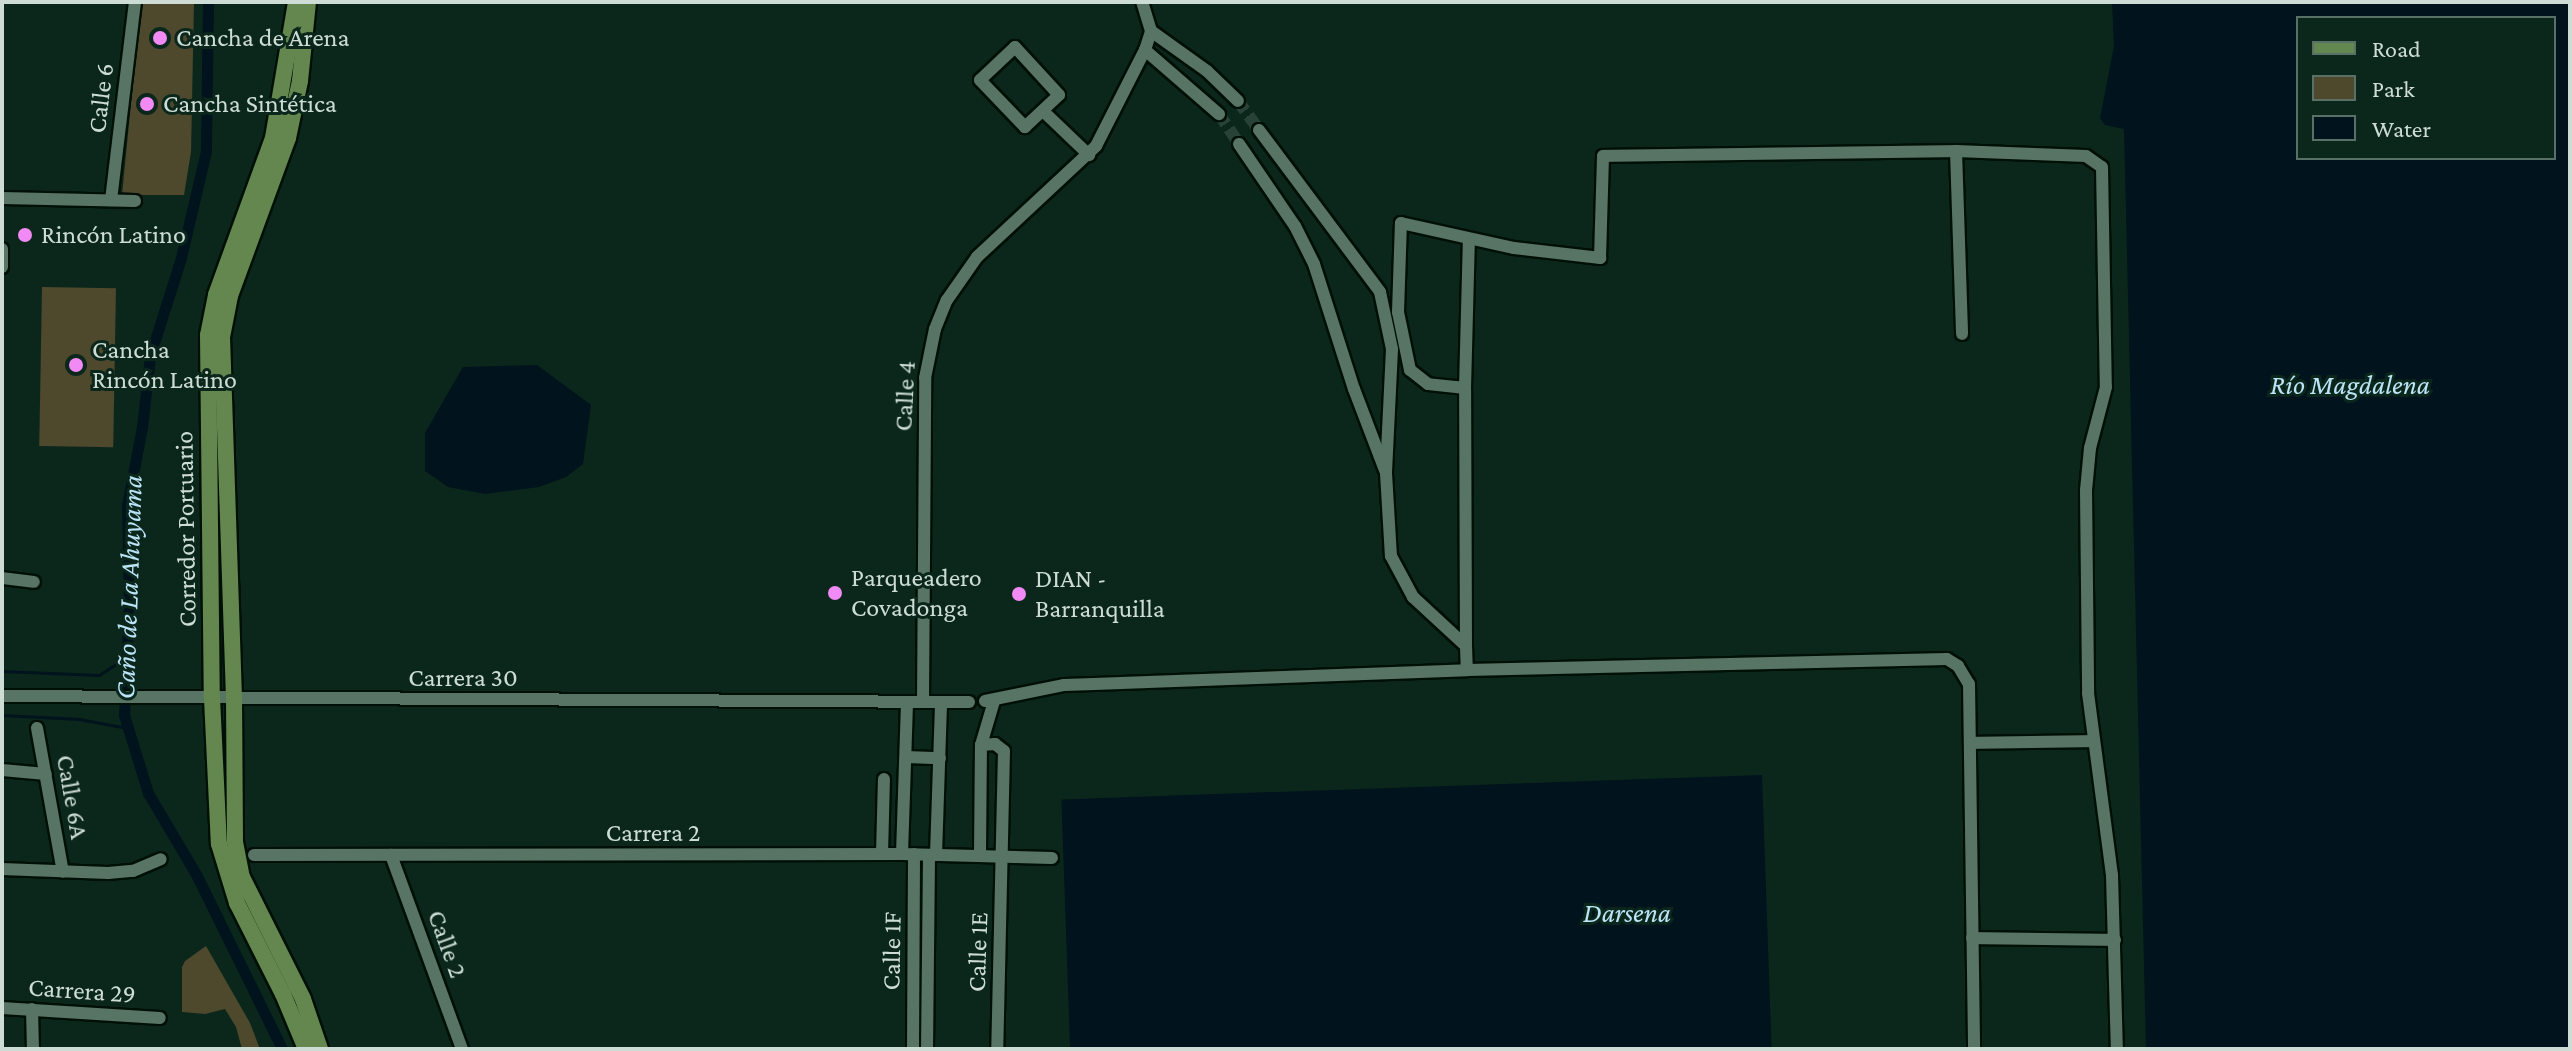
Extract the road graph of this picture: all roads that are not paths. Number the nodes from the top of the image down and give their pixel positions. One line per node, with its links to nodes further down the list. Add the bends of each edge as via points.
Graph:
1 (135, 2): 15 (street, Calle 6)
2 (296, 2): 28 (main road, Corredor Portuario, via 273,138 216,295 208,335)
3 (308, 2): 29 (main road, Corredor Portuario, via 288,138 230,296 222,337)
4 (1142, 2): 5 (street)
5 (1151, 31): 6 (street, Calle 4); 7 (street)
6 (1145, 50): 9 (street); 13 (street, Calle 4)
7 (1238, 101)
8 (1043, 111): 8 (street, via 1025,127 980,80 1015,47 1059,95); 13 (street)
9 (1219, 114)
10 (1259, 130): 22 (street, via 1380,292 1392,349)
11 (1239, 144): 22 (street, via 1295,226 1314,264)
12 (1956, 151): 17 (street, via 1603,156 1600,258); 20 (street); 35 (street, via 2086,156 2102,167 2106,387 2090,448 2086,490)
13 (1089, 155): 31 (street, Calle 4, via 977,257 954,288 935,329 925,378)
14 (2, 198): 15 (street)
15 (111, 200): 16 (street)
16 (135, 201)
17 (1469, 240): 21 (street); 21 (street, via 1401,223 1397,279 1400,331 1410,370 1428,384)
18 (2, 250): 19 (street)
19 (2, 267)
20 (1962, 334)
21 (1465, 388): 25 (street)
22 (1386, 473): 25 (street, via 1396,569 1413,597)
23 (2, 578): 24 (street)
24 (34, 582)
25 (1466, 646): 26 (street)
26 (1467, 670): 36 (street, via 1947,659 1966,674 1969,684); 37 (street, via 1064,685 990,701)
27 (2, 696): 28 (street, Carrera 30)
28 (212, 698): 29 (street, Carrera 30); 60 (main road, Corredor Portuario, via 223,862)
29 (234, 698): 30 (street, Carrera 30); 61 (main road, Corredor Portuario, via 235,842 240,868 303,999)
30 (907, 702): 31 (street, Carrera 30); 38 (street, Calle 1F)
31 (923, 702): 32 (street, Carrera 30)
32 (941, 702): 33 (street, Carrera 30); 39 (street, Calle 1F)
33 (969, 702)
34 (37, 728): 41 (street, Calle 6A)
35 (2093, 741): 36 (street); 55 (street, via 2112,875)
36 (1970, 743): 54 (street)
37 (981, 745): 48 (street); 49 (street, Calle 1E, via 995,744 1004,751)
38 (906, 757): 39 (street); 44 (street, Calle 1F)
39 (940, 758): 47 (street, Calle 1F)
40 (2, 770): 41 (street)
41 (46, 774): 53 (street, Calle 6A)
42 (884, 779): 43 (street)
43 (882, 854): 44 (street, Carrera 2); 46 (street, Carrera 2)
44 (908, 854): 47 (street, Carrera 2); 63 (street, Calle 1F)
45 (254, 855): 46 (street, Carrera 2)
46 (391, 855): 62 (street, Calle 2)
47 (933, 855): 48 (street, Carrera 2); 64 (street, Calle 1F)
48 (980, 855): 49 (street, Carrera 2)
49 (1003, 856): 50 (street, Carrera 2); 65 (street, Calle 1E)
50 (1052, 858)
51 (161, 859): 53 (street, via 133,871)
52 (2, 869): 53 (street)
53 (63, 872)
54 (1972, 938): 55 (street); 66 (street)
55 (2115, 940): 67 (street)
56 (2, 1008): 57 (street, Carrera 29)
57 (32, 1009): 58 (street, Carrera 29); 59 (street)
58 (160, 1018)
59 (33, 1049)
60 (306, 1049)
61 (320, 1049)
62 (462, 1049)
63 (913, 1049)
64 (927, 1049)
65 (997, 1049)
66 (1974, 1049)
67 (2117, 1049)

